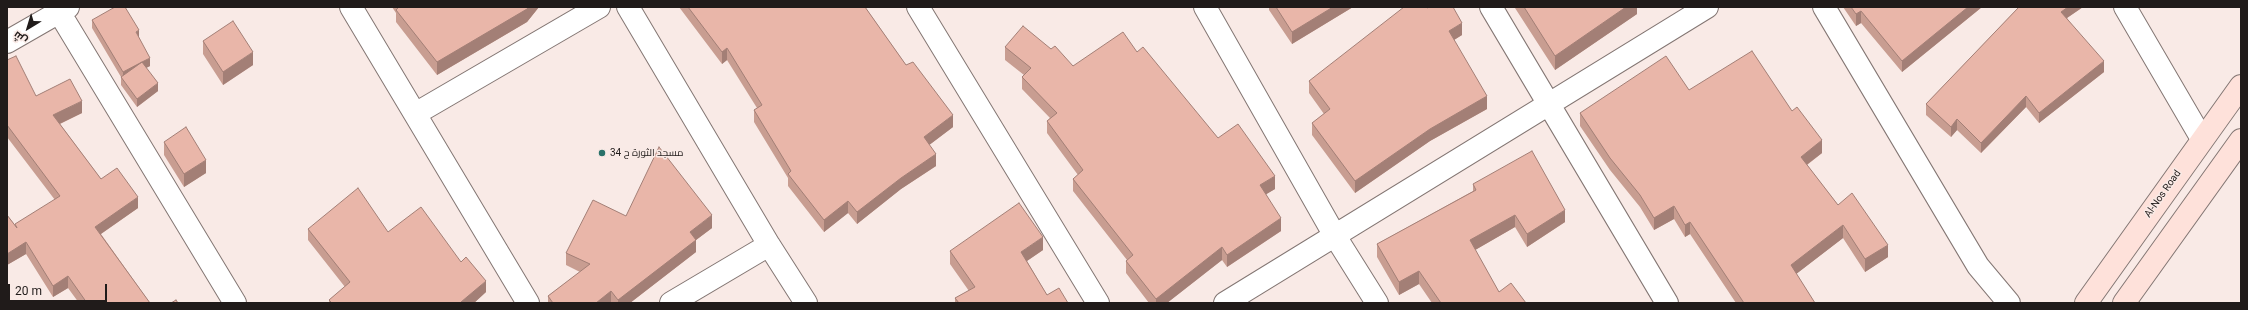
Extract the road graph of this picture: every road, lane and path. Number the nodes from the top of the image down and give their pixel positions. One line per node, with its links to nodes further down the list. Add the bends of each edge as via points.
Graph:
1 (351, 7): 14 (street)
2 (599, 7): 14 (street)
3 (628, 7): 18 (street)
4 (918, 7): 23 (street)
5 (1205, 7): 17 (street)
6 (1491, 7): 13 (street)
7 (1707, 7): 13 (street)
8 (1824, 7): 27 (street, via 1978,266)
9 (2126, 7): 15 (street)
10 (61, 9): 11 (street); 19 (street)
11 (7, 42)
12 (2241, 86): 15 (main road, Al-Nos Road)
13 (1547, 104): 17 (street); 26 (street)
14 (415, 114): 20 (street)
15 (2202, 139): 28 (main road, Al-Nos Road)
16 (2241, 140): 29 (main road)
17 (1336, 236): 24 (street); 25 (street)
18 (769, 245): 21 (street); 22 (street)
19 (235, 303)
20 (528, 303)
21 (671, 303)
22 (806, 303)
23 (1098, 303)
24 (1226, 303)
25 (1377, 303)
26 (1667, 303)
27 (2009, 303)
28 (2086, 303)
29 (2124, 303)

